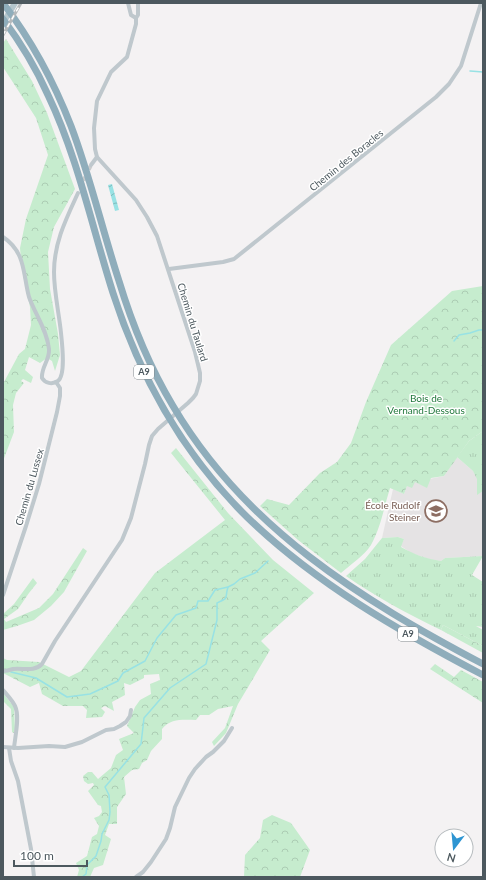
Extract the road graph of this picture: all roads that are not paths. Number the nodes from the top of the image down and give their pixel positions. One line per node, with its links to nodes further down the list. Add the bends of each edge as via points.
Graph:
1 (3, 3): 16 (highway, A9, via 34,49 64,108 137,332 153,370 202,450 254,509 296,547 344,583 388,611)
2 (15, 3): 8 (main road)
3 (128, 3): 6 (street, via 131,15)
4 (138, 3): 6 (street)
5 (480, 3): 13 (street, Chemin des Boracles, via 461,66 436,97 234,260)
6 (136, 18): 9 (street, via 127,57 111,72 97,100 94,128)
7 (3, 19): 18 (highway, A9, via 31,61 58,117 118,310 133,349 164,410 186,444 246,516 290,555 363,607)
8 (3, 23)
9 (97, 157): 10 (street); 13 (street, Chemin du Taulard, via 136,200 147,217)
10 (91, 165)
11 (78, 193): 14 (street, Chemin du Lussex, via 59,238 54,264 63,352 62,375)
12 (3, 237): 14 (street, via 21,260 29,297 47,341 49,356 42,378 50,383)
13 (169, 269): 17 (street, Chemin du Taulard, via 200,373 196,394 152,436 131,518 122,540 42,664 32,669)
14 (56, 382): 15 (street, Chemin du Lussex, via 60,388 56,418 39,484)
15 (3, 595)
16 (483, 664)
17 (3, 671)
18 (483, 675)
19 (3, 690): 23 (street, via 15,705 17,712 16,731)
20 (131, 710): 23 (street, via 126,722 120,726 82,742 65,747)
21 (232, 728): 25 (street, via 224,742 206,757 189,778 175,807 166,839 151,862)
22 (3, 747): 23 (street)
23 (11, 748): 24 (street, via 11,760 18,781)
24 (34, 877)
25 (136, 877)

